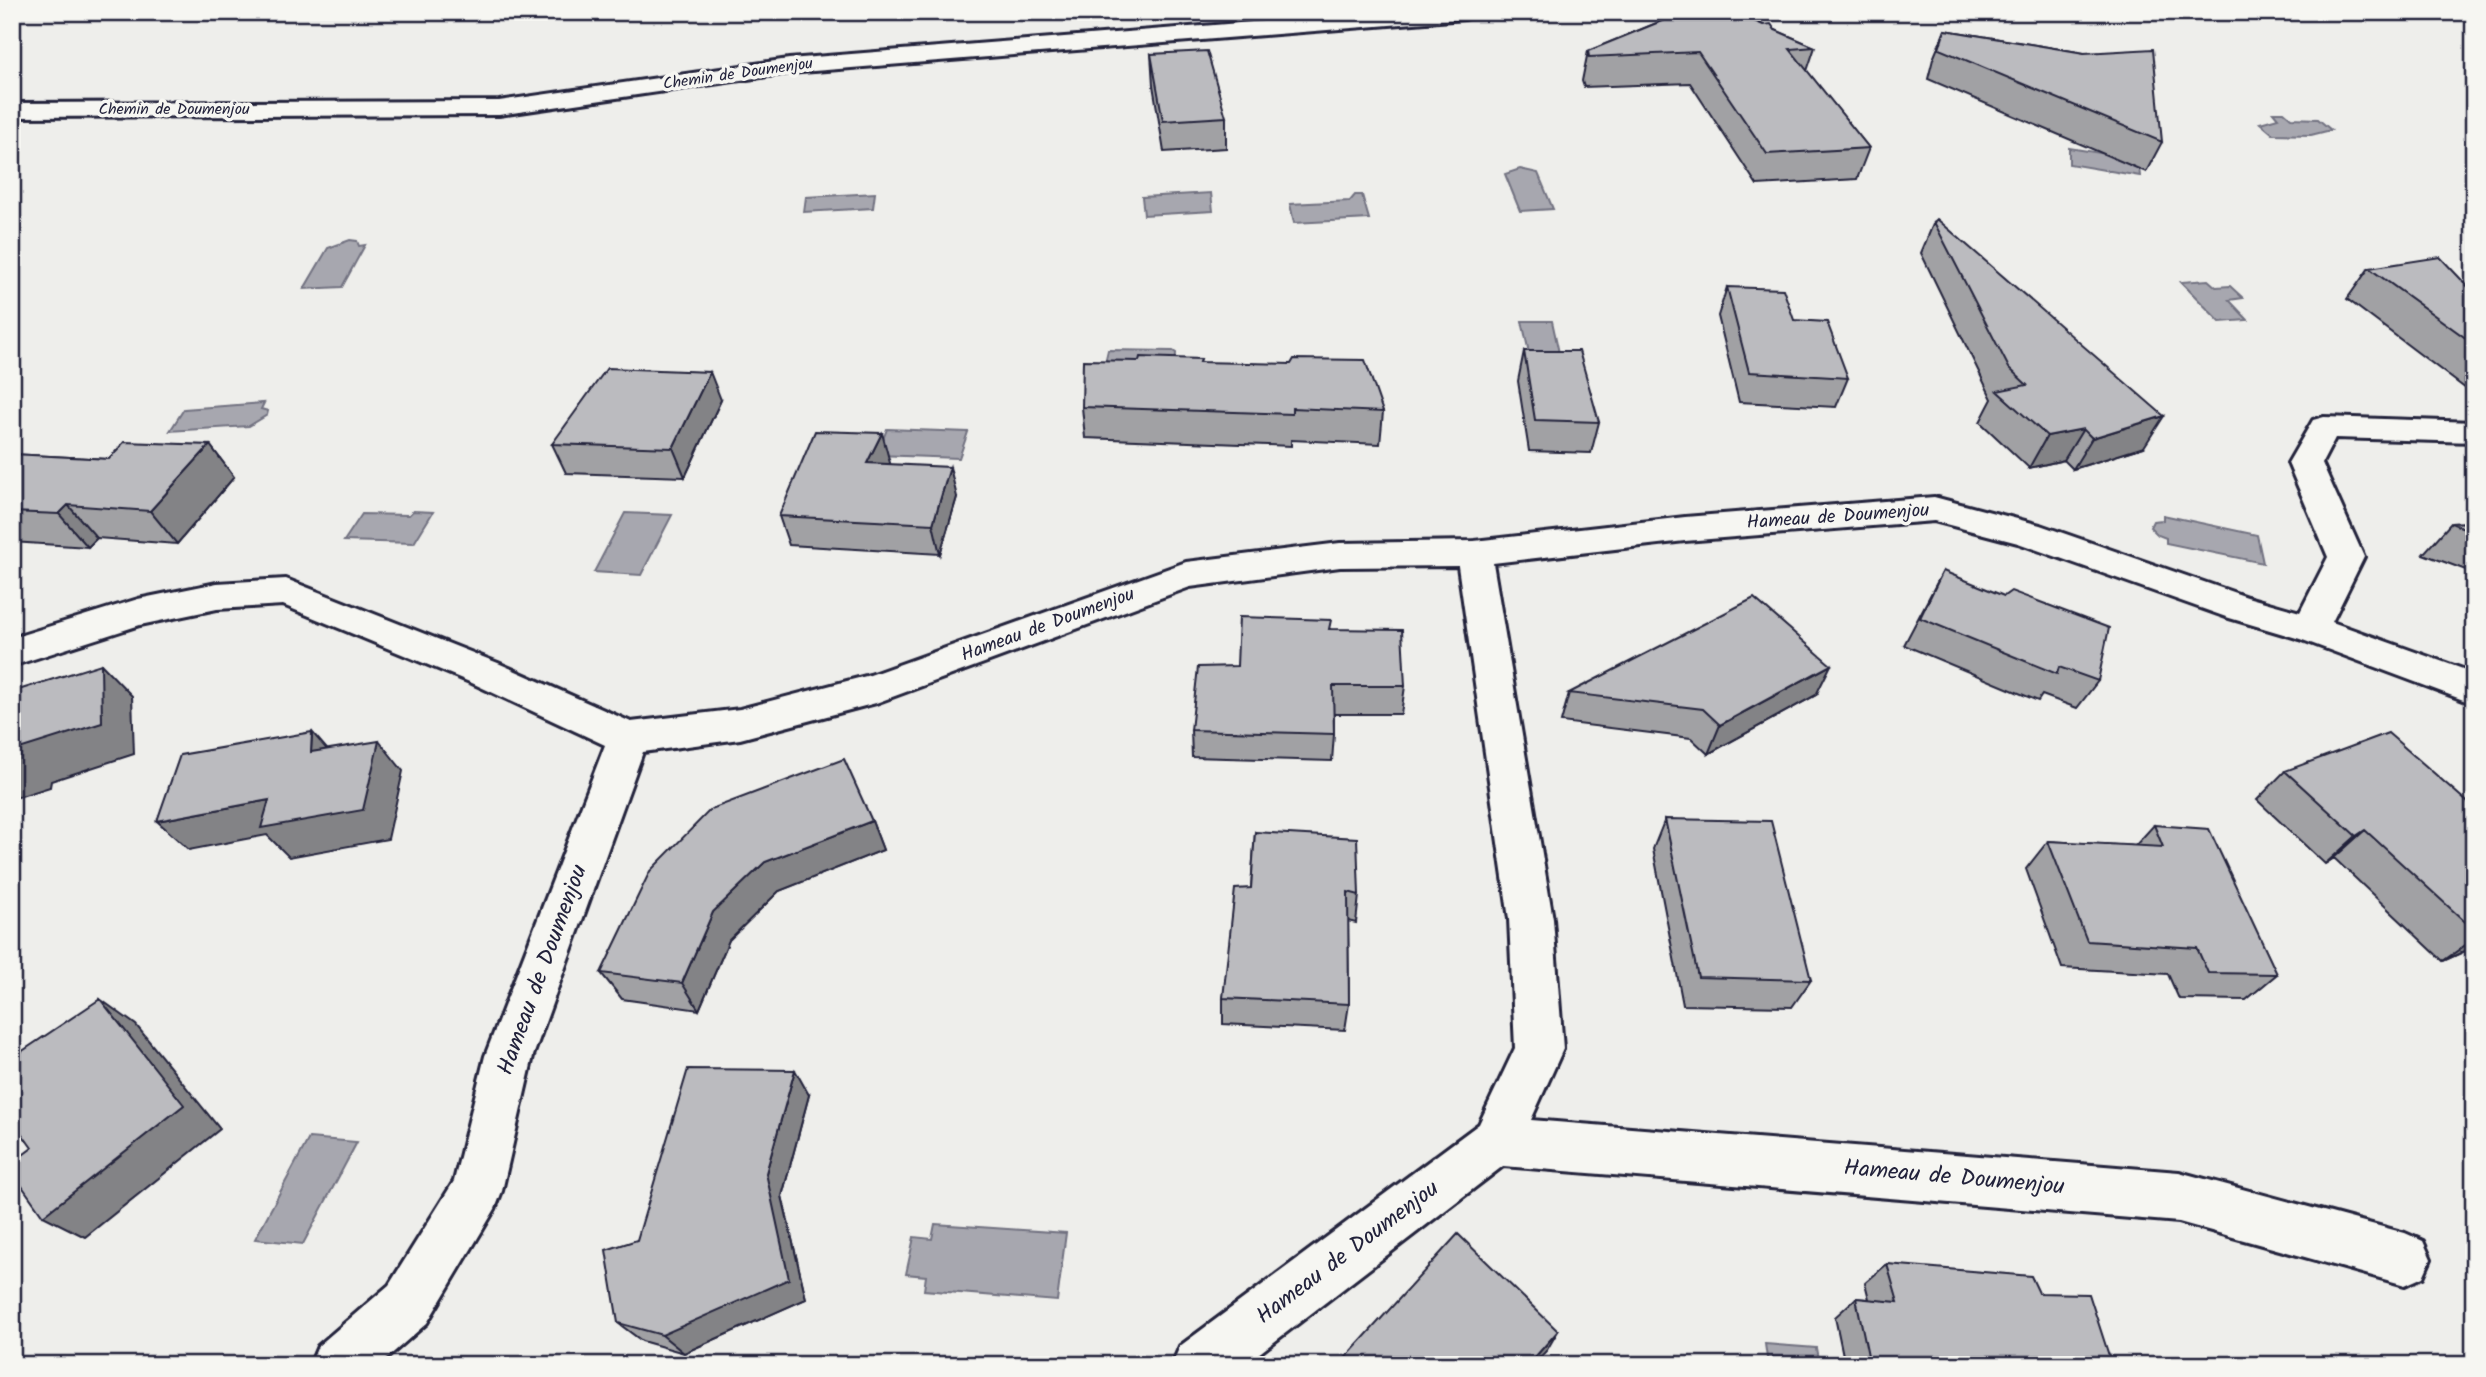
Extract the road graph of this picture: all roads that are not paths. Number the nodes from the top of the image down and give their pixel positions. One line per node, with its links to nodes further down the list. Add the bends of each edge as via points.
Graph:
1 (1464, 12): 2 (street, Chemin de Doumenjou, via 789,66 499,108)
2 (12, 110)
3 (2474, 432): 5 (street, via 2324,427 2305,463 2346,557)
4 (1474, 552): 5 (street, Hameau de Doumenjou, via 1934,509 2028,534); 8 (street, Hameau de Doumenjou, via 1340,555 1186,575 876,688 740,724); 9 (street, Hameau de Doumenjou, via 1531,919 1539,1049)
5 (2310, 628): 7 (street, Hameau de Doumenjou)
6 (12, 652): 8 (street, via 138,611 217,596 286,592 485,673)
7 (2474, 689)
8 (628, 738): 11 (street, Hameau de Doumenjou, via 509,1056 477,1191 408,1304)
9 (1496, 1141): 10 (street, Hameau de Doumenjou, via 2179,1197); 12 (street, Hameau de Doumenjou)
10 (2404, 1259)
11 (337, 1365)
12 (1199, 1365)

